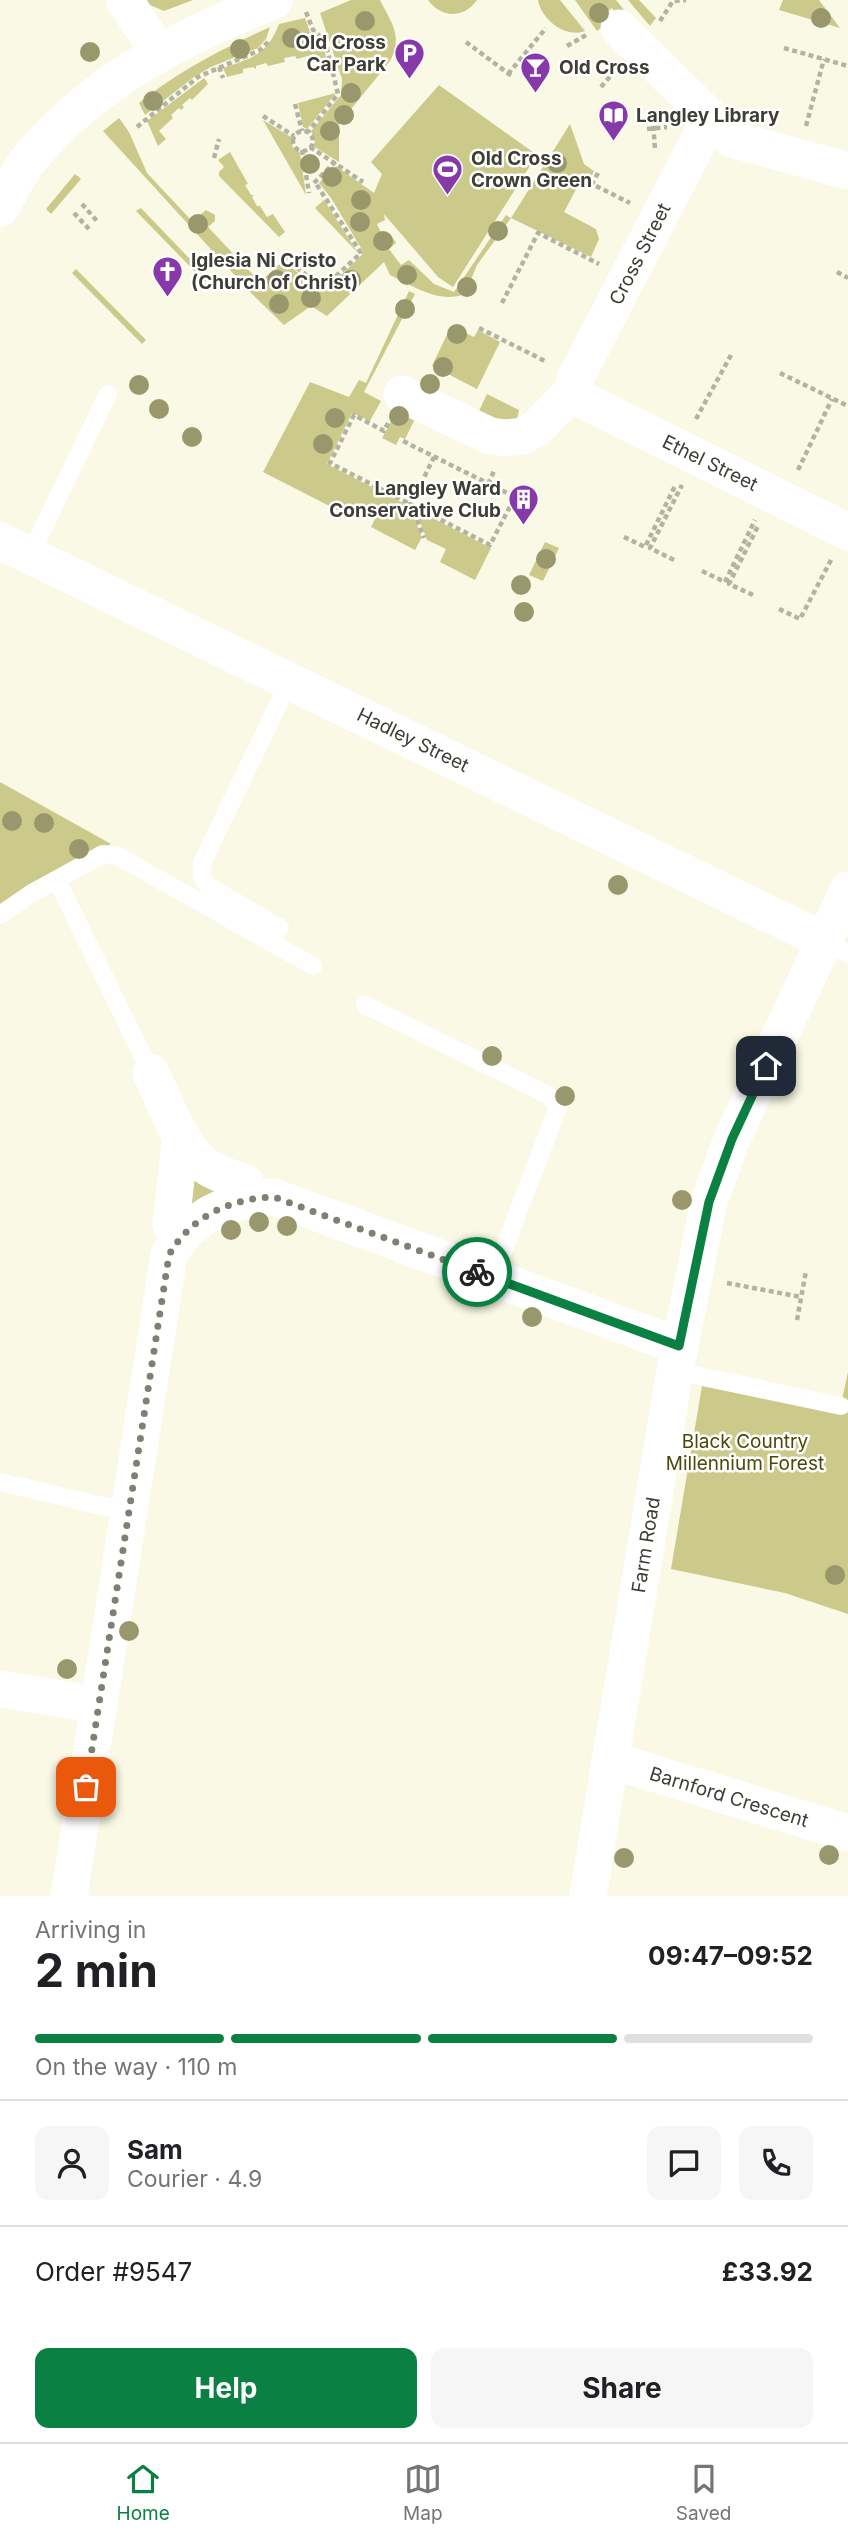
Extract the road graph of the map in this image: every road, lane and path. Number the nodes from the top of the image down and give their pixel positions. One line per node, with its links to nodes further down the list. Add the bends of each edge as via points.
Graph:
1 (124, 0): 10 (street)
2 (686, 0): 4 (path, via 673,1)
3 (284, 14): 10 (main road, via 230,18); 13 (path, via 260,50); 23 (path, via 325,40 338,94)
4 (659, 22)
5 (546, 28): 7 (path, via 511,76)
6 (606, 30): 8 (path); 19 (street)
7 (466, 42)
8 (567, 46)
9 (784, 48): 11 (path)
10 (159, 52): 37 (main road, via 108,85 56,130 28,160)
11 (824, 59): 12 (path); 25 (path)
12 (848, 66)
13 (219, 67): 15 (path); 21 (path, via 198,77)
14 (611, 75): 16 (path)
15 (223, 78)
16 (601, 87)
17 (295, 104): 23 (path)
18 (262, 116): 24 (path)
19 (710, 119): 31 (street, via 732,139); 49 (street, Cross Street, via 575,379)
20 (672, 126): 22 (path)
21 (137, 127)
22 (647, 129)
23 (305, 132): 24 (path); 27 (path, via 313,140)
24 (294, 136): 28 (path, via 294,146)
25 (803, 137)
26 (219, 139): 29 (path)
27 (310, 147): 28 (path); 30 (path)
28 (302, 150): 33 (path, via 309,191)
29 (214, 158)
30 (335, 162): 33 (path); 34 (path)
31 (848, 171)
32 (598, 173): 36 (path, via 592,184)
33 (315, 182): 41 (path, via 361,253 323,288)
34 (363, 182)
35 (82, 204): 39 (path)
36 (633, 205)
37 (0, 208)
38 (74, 213): 40 (path)
39 (97, 220)
40 (89, 229)
41 (284, 257)
42 (608, 268): 45 (path, via 538,233)
43 (836, 272): 44 (path)
44 (848, 278)
45 (502, 303)
46 (479, 328): 49 (path)
47 (731, 355): 55 (path)
48 (780, 373): 52 (path)
49 (565, 379): 51 (street, via 537,428 507,438 490,436); 63 (street, Ethel Street, via 583,400)
50 (108, 394): 64 (lane)
51 (402, 394)
52 (832, 399): 53 (path); 58 (path)
53 (848, 406)
54 (354, 415): 59 (path, via 330,463)
55 (693, 425)
56 (401, 440): 57 (path)
57 (434, 457): 59 (path); 59 (path, via 514,497 509,509 490,545)
58 (795, 476)
59 (411, 503): 60 (path); 62 (path)
60 (375, 514)
61 (624, 537): 65 (path, via 645,547 684,475 650,548)
62 (424, 538)
63 (842, 541): 68 (path, via 800,619)
64 (15, 548): 69 (street, Hadley Street)
65 (674, 560)
66 (702, 571): 67 (path, via 725,582 761,513 729,584)
67 (752, 595)
68 (779, 610)
69 (289, 682): 73 (lane, via 202,863 202,877 208,886); 74 (street, Hadley Street)
70 (57, 880): 72 (lane); 75 (lane, via 103,854 118,856); 77 (lane)
71 (848, 890): 74 (street, Farm Road)
72 (0, 915)
73 (280, 928)
74 (836, 947): 86 (street, Farm Road, via 732,1139 709,1202)
75 (313, 966)
76 (365, 1004): 82 (lane, via 548,1095 558,1107)
77 (151, 1073): 78 (street)
78 (181, 1134): 79 (street, via 200,1161 245,1183); 80 (street, via 171,1213)
79 (250, 1198): 80 (street, via 212,1213); 82 (street, via 274,1197)
80 (178, 1239): 89 (street, via 169,1255)
81 (806, 1271): 84 (path)
82 (493, 1278): 86 (street)
83 (717, 1281): 84 (path)
84 (801, 1297): 85 (path)
85 (797, 1320)
86 (677, 1359): 87 (lane); 92 (street, Farm Road)
87 (841, 1406)
88 (0, 1482): 89 (lane)
89 (129, 1512): 91 (street)
90 (0, 1689): 91 (street)
91 (99, 1705): 94 (street)
92 (609, 1763): 93 (street, Barnford Crescent); 95 (street, Farm Road)
93 (848, 1833)
94 (69, 1896)
95 (588, 1896)

